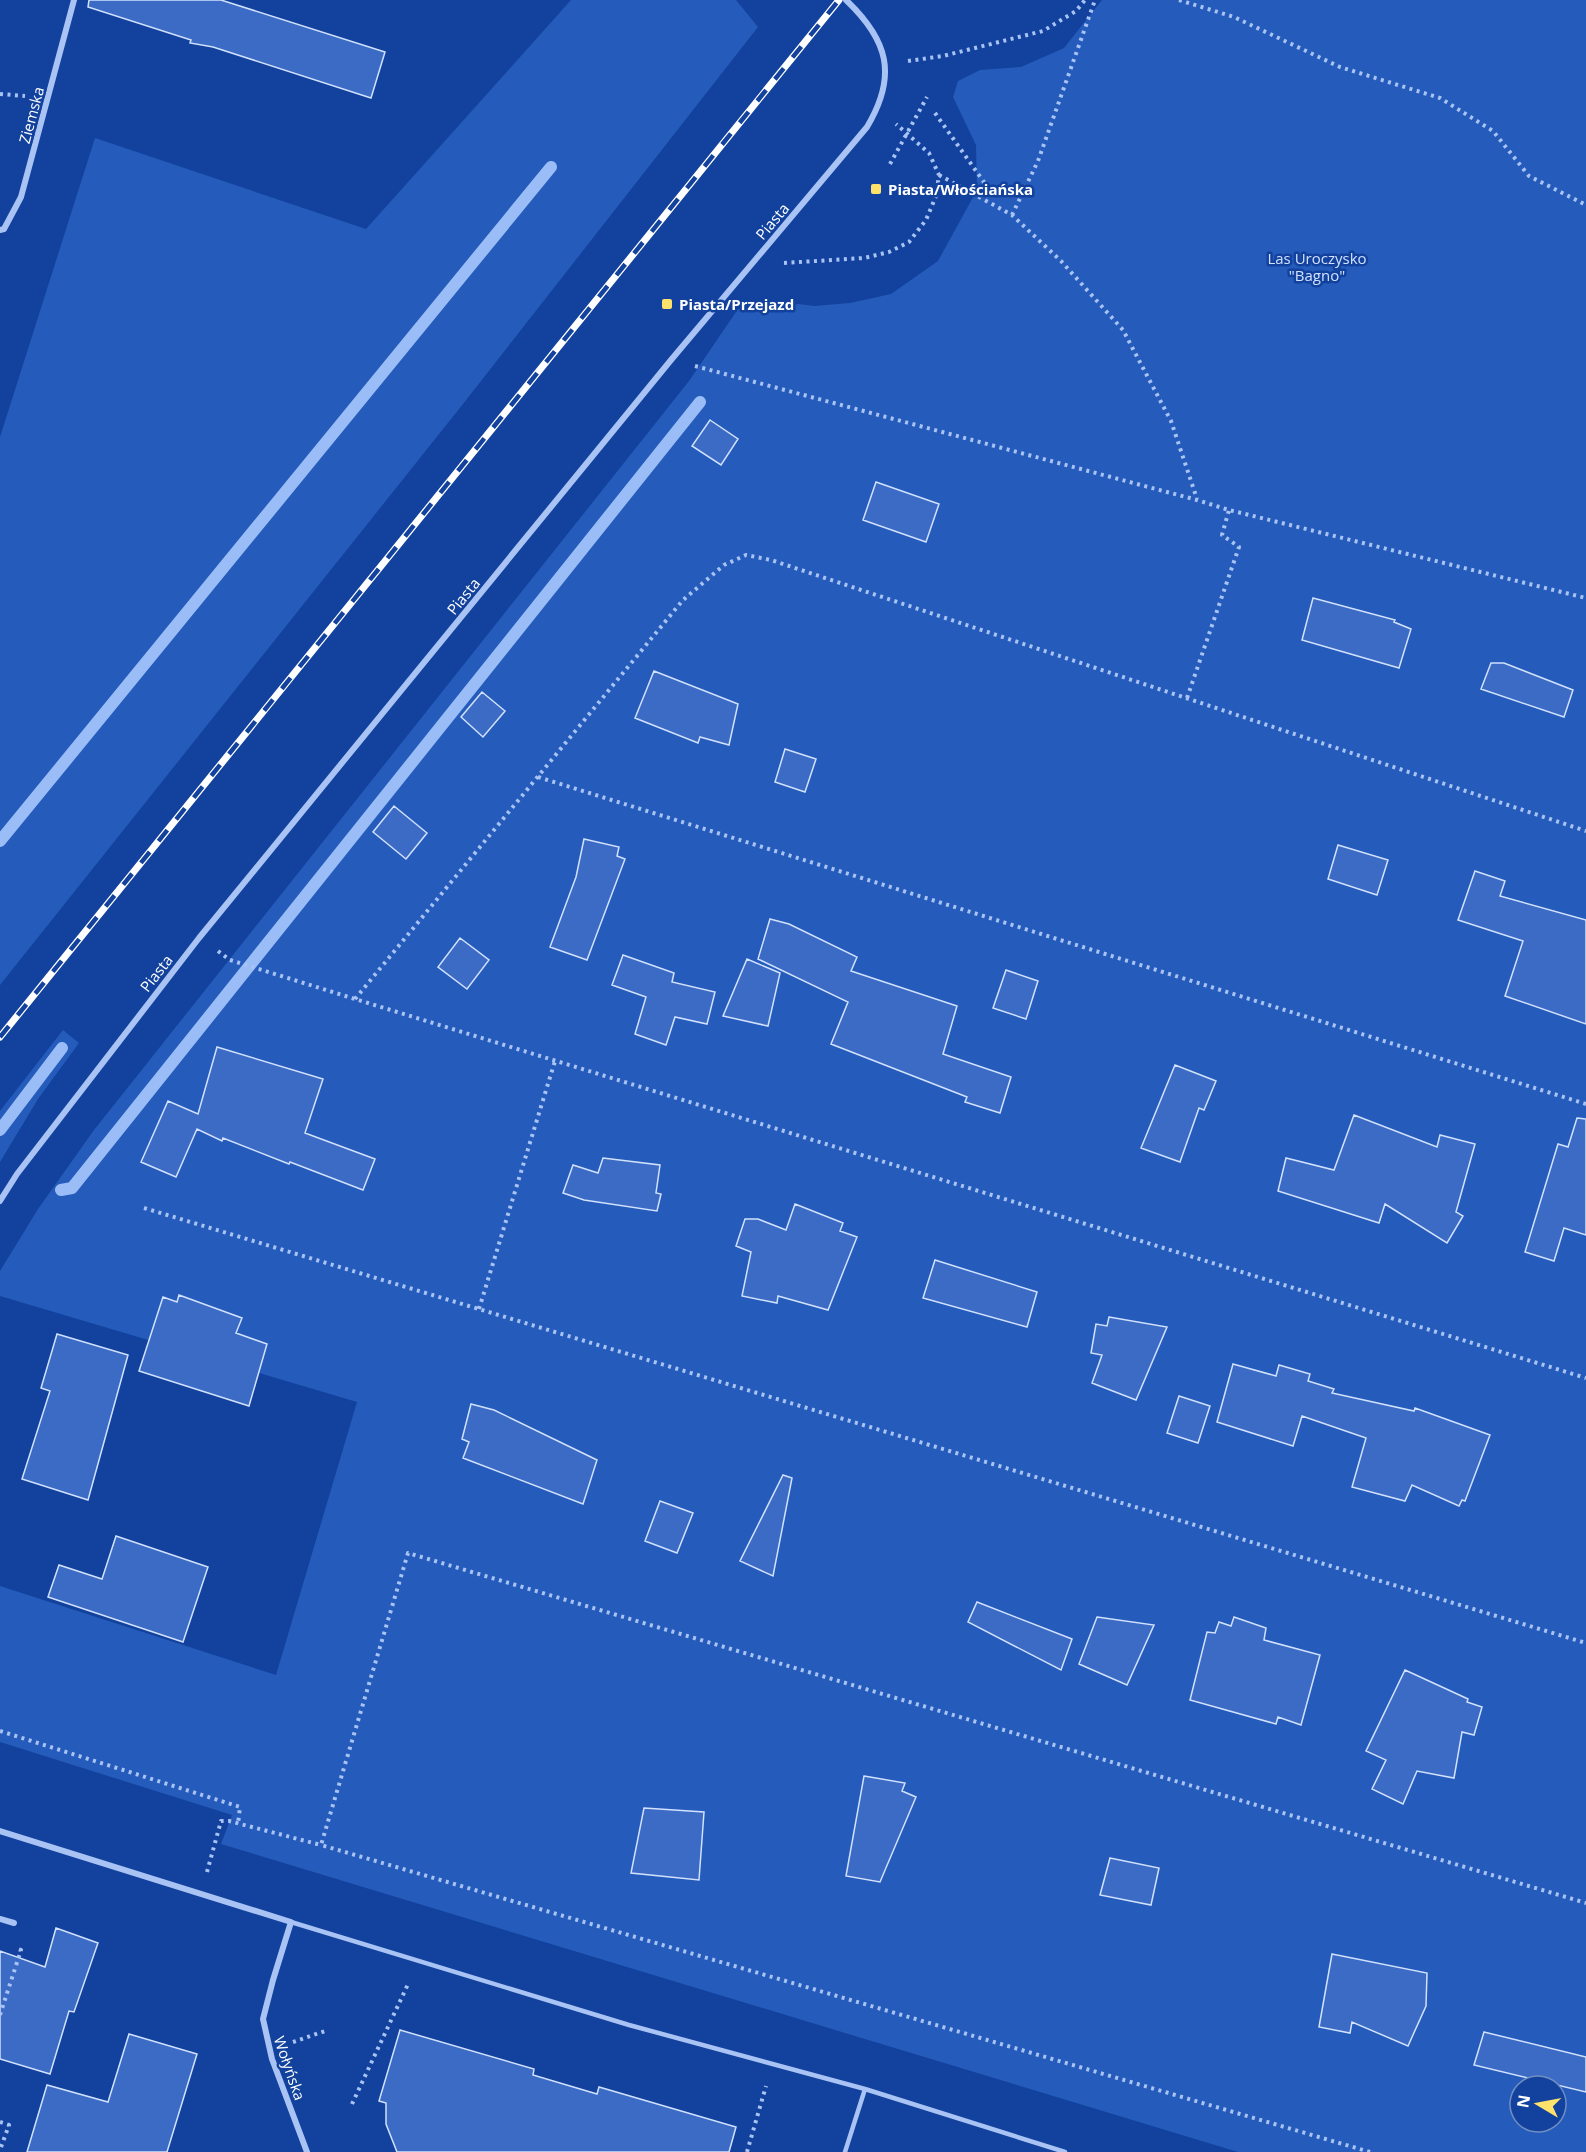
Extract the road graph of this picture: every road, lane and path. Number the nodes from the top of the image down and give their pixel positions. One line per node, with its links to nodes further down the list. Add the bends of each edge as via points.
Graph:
1 (74, 0): 18 (street, Ziemska, via 21,197)
2 (846, 0): 6 (street, Piasta, via 874,34)
3 (1085, 0): 6 (path, via 1076,11 1043,31 943,56)
4 (1095, 0): 17 (path, via 1038,161)
5 (1179, 0): 16 (path, via 1234,16 1340,67 1440,98 1493,131 1530,176)
6 (884, 65): 10 (street, Piasta, via 885,81)
7 (0, 94): 8 (path)
8 (26, 96)
9 (927, 97): 12 (path)
10 (878, 108): 12 (path); 19 (street, Piasta, via 867,127)
11 (935, 113): 15 (path, via 986,185)
12 (907, 134): 13 (path); 14 (path, via 929,153)
13 (890, 164)
14 (939, 175): 15 (path); 19 (path, via 926,220 909,243 864,258)
15 (989, 202): 17 (path)
16 (1586, 206)
17 (1012, 215): 21 (path, via 1061,261 1123,330 1171,421)
18 (0, 230)
19 (750, 265): 20 (street, Piasta)
20 (671, 360): 21 (path); 27 (street, Piasta)
21 (1197, 500): 22 (path)
22 (1229, 510): 23 (path); 24 (path, via 1222,535 1239,547)
23 (1586, 598)
24 (1186, 698): 25 (path, via 746,555 724,565 683,600); 26 (path)
25 (538, 777): 28 (path); 30 (path)
26 (1586, 831)
27 (200, 938): 28 (path, via 230,960); 31 (street, Piasta)
28 (355, 999): 29 (path)
29 (555, 1061): 33 (path); 34 (path)
30 (1586, 1104)
31 (0, 1201)
32 (144, 1208): 33 (path)
33 (479, 1309): 35 (path)
34 (1586, 1378)
35 (1586, 1643)
36 (0, 1731): 37 (path, via 240,1807)
37 (238, 1824): 39 (path); 40 (path, via 221,1821)
38 (0, 1831): 40 (street)
39 (321, 1845): 41 (path, via 408,1553); 58 (path)
40 (199, 1893): 43 (street)
41 (1586, 1903)
42 (0, 1919): 44 (street)
43 (291, 1922): 48 (street, Wołyńska, via 263,2019); 49 (lane, via 629,2025)
44 (14, 1923): 46 (path, via 6,1945 21,1950)
45 (409, 1982): 51 (path)
46 (0, 2014)
47 (327, 2030): 48 (path)
48 (270, 2053): 54 (street, Wołyńska)
49 (772, 2064): 50 (lane); 55 (path)
50 (865, 2090): 56 (lane); 57 (lane)
51 (352, 2104)
52 (0, 2122): 53 (path, via 9,2125)
53 (0, 2150)
54 (307, 2152)
55 (747, 2152)
56 (845, 2152)
57 (1065, 2152)
58 (1370, 2152)

